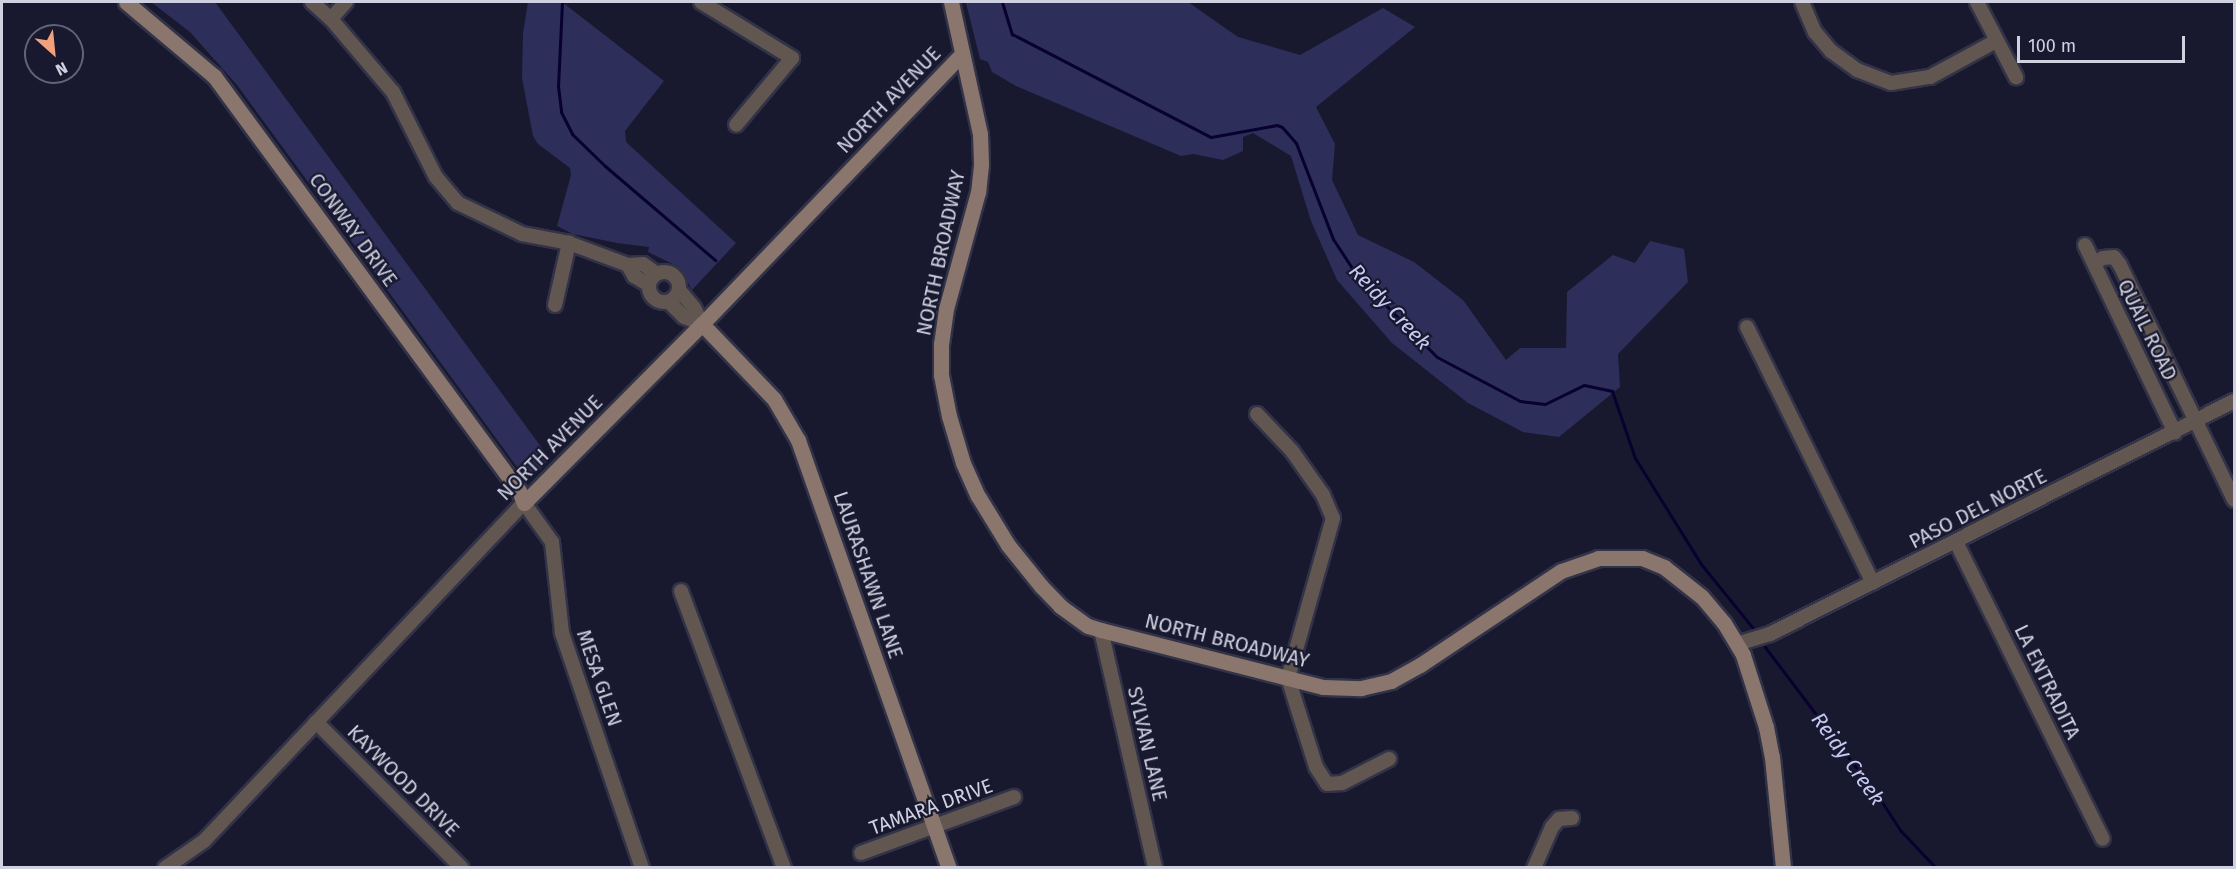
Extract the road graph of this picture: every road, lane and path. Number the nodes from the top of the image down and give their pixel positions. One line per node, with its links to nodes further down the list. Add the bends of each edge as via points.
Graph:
1 (126, 2): 27 (street, CONWAY DRIVE, via 214,76 519,491)
2 (312, 2): 8 (street)
3 (346, 2): 8 (street)
4 (701, 2): 12 (street, via 792,58)
5 (951, 2): 10 (street, NORTH BROADWAY)
6 (1802, 2): 9 (street, via 1815,32 1831,51 1857,70 1891,83 1930,77)
7 (1977, 2): 9 (street)
8 (331, 19): 13 (street, via 393,92 436,177 458,203 522,234)
9 (1996, 41): 11 (street)
10 (962, 54): 20 (street, NORTH AVENUE); 31 (street, NORTH BROADWAY, via 980,134 981,165 941,344 948,416 978,496 1008,545 1060,606 1088,626)
11 (2016, 77)
12 (736, 125)
13 (569, 243): 16 (street, via 628,265 634,276); 19 (street)
14 (2085, 244): 15 (street, QUAIL ROAD)
15 (2094, 263): 24 (street, via 2114,256 2120,265); 25 (street, QUAIL ROAD)
16 (653, 280): 17 (street, via 666,272 675,276); 18 (street, via 651,294 656,300)
17 (679, 290): 18 (street); 20 (street)
18 (669, 302): 20 (street, via 684,317)
19 (555, 305)
20 (702, 324): 27 (street, NORTH AVENUE); 38 (street, LAURASHAWN LANE, via 774,399 798,440)
21 (1747, 327): 29 (street)
22 (2235, 401): 24 (street, PASO DEL NORTE)
23 (1257, 414): 33 (street, via 1292,452 1323,495 1333,518)
24 (2196, 422): 25 (street, PASO DEL NORTE); 26 (street)
25 (2175, 433): 28 (street, PASO DEL NORTE)
26 (2235, 500)
27 (524, 503): 34 (street, NORTH AVENUE); 44 (street, MESA GLEN, via 552,542 562,633)
28 (1956, 542): 29 (street, PASO DEL NORTE); 39 (street, LA ENTRADITA)
29 (1873, 583): 32 (street, PASO DEL NORTE, via 1770,634)
30 (681, 591): 45 (street)
31 (1101, 630): 33 (street, NORTH BROADWAY); 47 (street, SYLVAN LANE)
32 (1737, 644): 33 (street, NORTH BROADWAY, via 1702,597 1664,567 1642,558 1618,556 1598,558 1561,571 1391,681 1342,689); 41 (street, NORTH BROADWAY, via 1766,727 1772,757)
33 (1288, 678): 35 (street, via 1316,767 1328,784 1342,783)
34 (316, 722): 42 (street, NORTH AVENUE, via 204,841); 43 (street, KAYWOOD DRIVE)
35 (1389, 759)
36 (1014, 797): 38 (street, TAMARA DRIVE)
37 (1572, 818): 48 (street, via 1559,819 1552,827)
38 (934, 826): 40 (street, TAMARA DRIVE); 46 (street, LAURASHAWN LANE)
39 (2103, 839)
40 (861, 853)
41 (1780, 866)
42 (165, 867)
43 (462, 867)
44 (642, 867)
45 (784, 867)
46 (949, 867)
47 (1155, 867)
48 (1534, 867)

